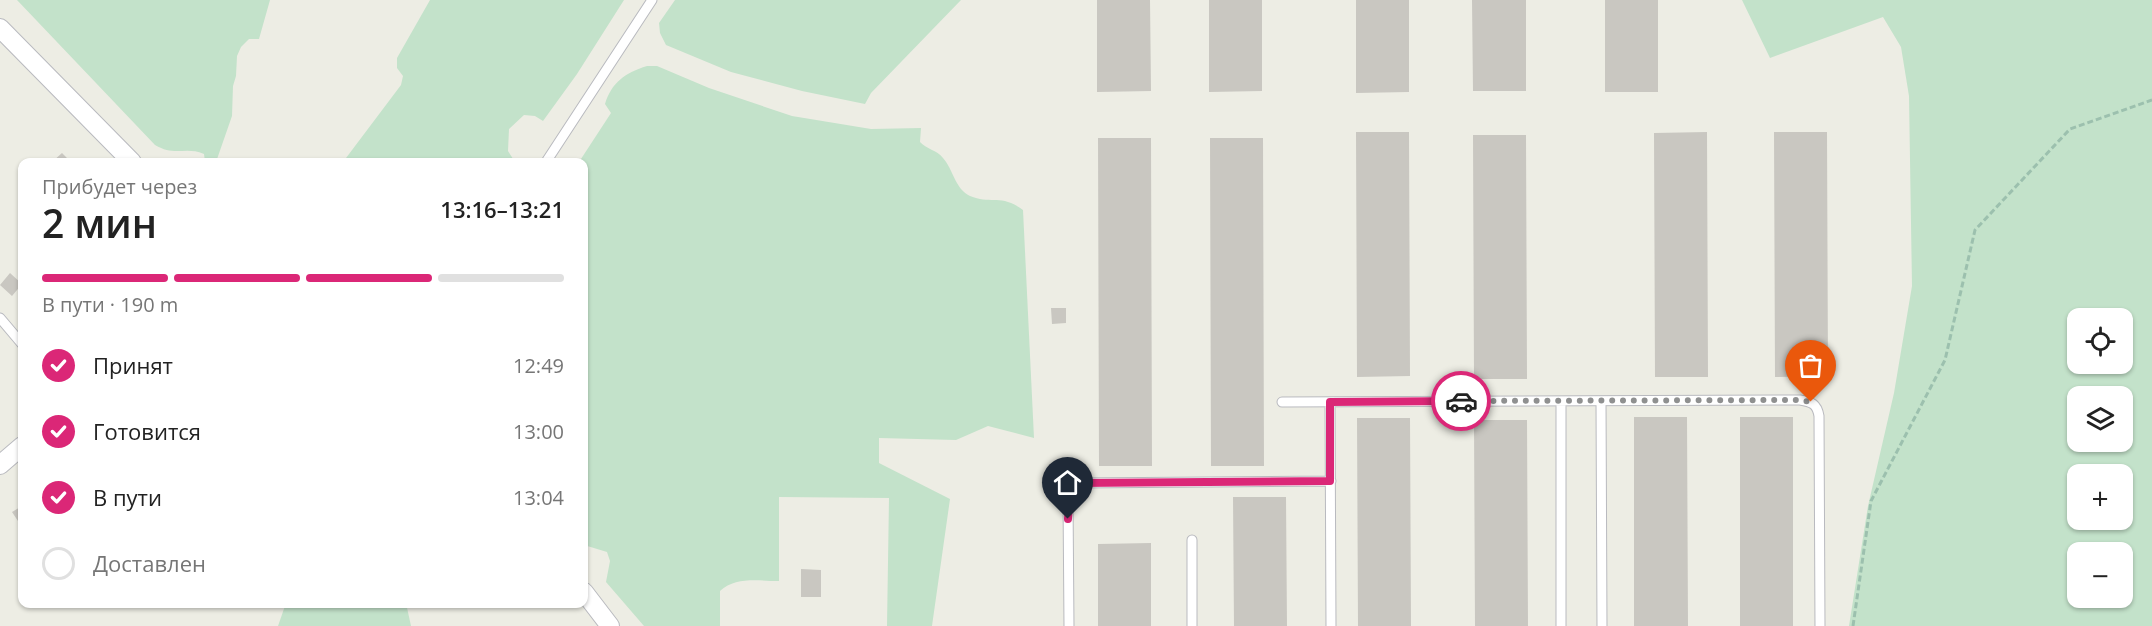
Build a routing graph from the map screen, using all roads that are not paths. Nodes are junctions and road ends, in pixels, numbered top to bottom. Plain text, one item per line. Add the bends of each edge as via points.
1 (652, 0) edge
2 (0, 28) edge
3 (128, 158) edge
4 (549, 158) edge
5 (0, 318) edge
6 (18, 339) edge
7 (1561, 401) junction
8 (1601, 401) junction
9 (1282, 402) dead end
10 (1330, 402) junction
11 (18, 449) edge
12 (0, 465) edge
13 (1330, 481) junction
14 (1192, 540) dead end
15 (588, 597) edge
16 (610, 626) edge
17 (1069, 626) edge
18 (1192, 626) edge
19 (1331, 626) edge
20 (1562, 626) edge
21 (1602, 626) edge
22 (1820, 626) edge

1 - 4 lane
2 - 3 street
5 - 6 lane
7 - 8 lane
7 - 10 lane
7 - 20 lane
8 - 21 lane
8 - 22 lane via 1800,400 1818,407
9 - 10 lane
10 - 13 lane
11 - 12 street
13 - 17 lane via 1077,483 1068,498
13 - 19 lane
14 - 18 lane
15 - 16 street

